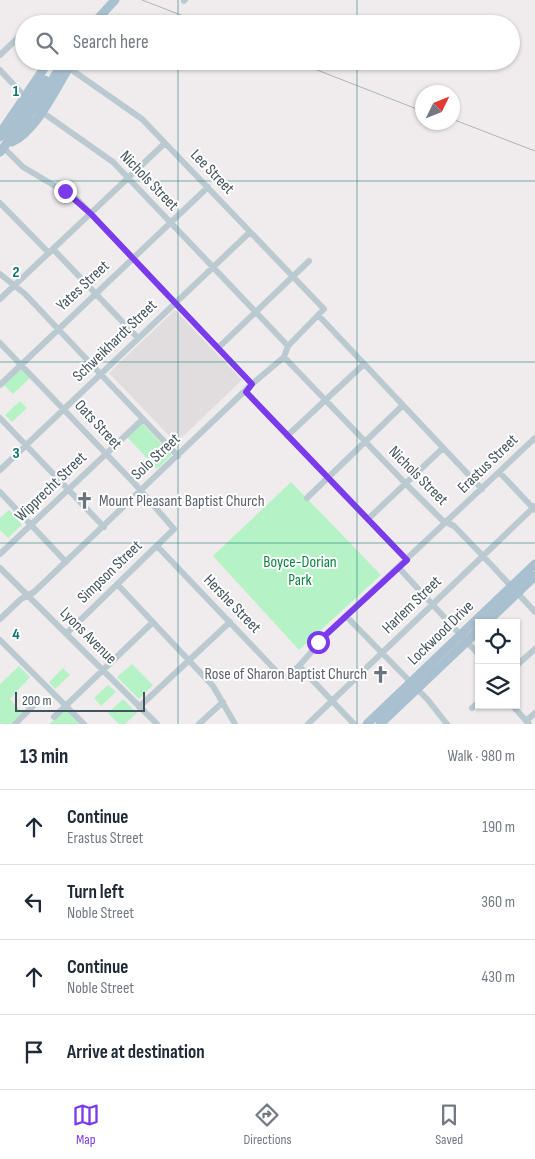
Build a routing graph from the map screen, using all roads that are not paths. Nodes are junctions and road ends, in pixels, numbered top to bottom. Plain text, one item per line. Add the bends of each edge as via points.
1 (107, 0) edge
2 (115, 0) edge
3 (94, 15) edge
4 (101, 15) edge
5 (15, 41) edge
6 (0, 55) edge
7 (0, 70) edge
8 (43, 70) edge
9 (53, 70) edge
10 (62, 70) edge
11 (66, 70) edge
12 (77, 70) edge
13 (49, 80) junction
14 (26, 98) junction
15 (42, 112) junction
16 (0, 136) edge
17 (165, 143) junction
18 (4, 148) edge
19 (128, 179) junction
20 (208, 187) junction
21 (0, 203) edge
22 (91, 214) junction
23 (171, 223) junction
24 (250, 232) junction
25 (51, 251) junction
26 (133, 258) junction
27 (309, 261) dead end
28 (213, 267) junction
29 (0, 274) edge
30 (293, 276) junction
31 (13, 286) junction
32 (95, 293) junction
33 (0, 299) edge
34 (175, 303) junction
35 (324, 309) joint
36 (256, 311) junction
37 (319, 316) junction
38 (58, 328) junction
39 (138, 338) junction
40 (0, 342) edge
41 (288, 346) junction
42 (219, 347) junction
43 (284, 357) junction
44 (21, 364) junction
45 (364, 364) junction
46 (100, 373) junction
47 (252, 384) junction
48 (0, 385) edge
49 (246, 392) junction
50 (326, 400) junction
51 (403, 405) junction
52 (64, 409) junction
53 (0, 418) edge
54 (142, 418) junction
55 (287, 436) junction
56 (535, 438) edge
57 (365, 442) junction
58 (27, 446) junction
59 (443, 448) junction
60 (106, 454) junction
61 (178, 456) junction
62 (0, 470) edge
63 (500, 473) junction
64 (327, 476) junction
65 (406, 484) junction
66 (482, 489) junction
67 (69, 490) junction
68 (141, 490) junction
69 (0, 492) edge
70 (306, 498) dead end
71 (534, 508) edge
72 (368, 519) junction
73 (448, 522) junction
74 (32, 526) junction
75 (104, 526) junction
76 (174, 529) joint
77 (157, 546) junction
78 (0, 554) edge
79 (484, 556) junction
80 (407, 560) junction
81 (66, 562) junction
82 (535, 564) edge
83 (0, 568) edge
84 (399, 568) junction
85 (535, 576) edge
86 (117, 584) junction
87 (514, 590) junction
88 (28, 596) junction
89 (432, 604) junction
90 (535, 612) edge
91 (346, 616) junction
92 (0, 619) edge
93 (489, 619) edge
94 (153, 622) junction
95 (230, 622) junction
96 (475, 632) edge
97 (66, 634) junction
98 (463, 638) junction
99 (0, 640) edge
100 (535, 649) edge
101 (475, 651) edge
102 (382, 653) junction
103 (188, 661) junction
104 (518, 664) edge
105 (298, 666) junction
106 (102, 670) junction
107 (288, 676) joint
108 (414, 686) junction
109 (332, 701) junction
110 (222, 702) junction
111 (36, 703) dead end
112 (65, 705) junction
113 (475, 705) edge
114 (139, 707) junction
115 (472, 708) dead end
116 (516, 709) edge
117 (535, 713) edge
118 (54, 716) dead end
119 (528, 722) edge
120 (14, 724) edge
121 (84, 724) edge
122 (157, 724) edge
123 (198, 724) edge
124 (235, 724) edge
125 (308, 724) edge
126 (354, 724) edge
127 (366, 724) edge
128 (380, 724) edge
129 (446, 724) edge

1 - 3 main road
2 - 4 main road
5 - 6 street
7 - 14 street
8 - 14 main road
9 - 13 main road
10 - 13 main road
11 - 15 main road
12 - 17 street, Lee Street via 142,119
13 - 16 main road
13 - 18 main road
14 - 16 main road
15 - 18 main road via 18,139
15 - 19 street, Nichols Street via 113,162
17 - 19 street
17 - 20 street, Lee Street
18 - 22 street via 23,167 65,191
19 - 22 street
19 - 23 street, Nichols Street
20 - 23 street, Yates Street
20 - 24 street, Lee Street
21 - 25 street
22 - 25 street
22 - 26 street
23 - 26 street, Yates Street
23 - 28 street, Nichols Street
24 - 28 street, Schweikhardt Street
24 - 30 street, Lee Street
25 - 31 street
25 - 32 street
26 - 32 street, Yates Street
26 - 34 street
27 - 30 street
28 - 34 street, Schweikhardt Street
28 - 36 street, Nichols Street
29 - 31 street
30 - 35 street, Lee Street
30 - 36 street
31 - 33 street
31 - 38 street
32 - 38 street, Yates Street
32 - 39 street
34 - 39 street, Schweikhardt Street
34 - 42 street
35 - 37 street, Solo Street
36 - 41 street, Nichols Street
36 - 42 street
37 - 41 street, Solo Street
37 - 45 street
38 - 44 street, Yates Street
38 - 46 street
39 - 46 street, Schweikhardt Street
40 - 44 street, Oats Street
41 - 43 street, Solo Street
42 - 47 street
43 - 47 street, Solo Street
43 - 50 street, Nichols Street
44 - 48 street, Yates Street
44 - 52 street, Oats Street
45 - 50 street
45 - 51 street
46 - 52 street, Schweikhardt Street
46 - 54 street
47 - 49 street, Solo Street
49 - 55 street
49 - 61 street, Solo Street
50 - 55 street
50 - 57 street, Nichols Street
51 - 57 street
51 - 59 street
52 - 58 street, Schweikhardt Street
52 - 60 street, Oats Street
53 - 58 street
54 - 60 street, Wipprecht Street
54 - 61 street
55 - 64 street
56 - 63 street, Erastus Street
57 - 64 street
57 - 65 street, Nichols Street
58 - 62 street, Schweikhardt Street
58 - 67 street
59 - 65 street
59 - 66 street
60 - 67 street, Wipprecht Street
60 - 68 street, Oats Street
61 - 68 street, Solo Street
63 - 66 street, Erastus Street
63 - 71 street
64 - 70 street
64 - 72 street
65 - 72 street
65 - 73 street, Nichols Street via 442,520
66 - 73 street, Erastus Street
67 - 74 street, Wipprecht Street
67 - 75 street
68 - 75 street, Solo Street
68 - 76 street, Oats Street
69 - 74 street
71 - 79 street, Harlem Street
72 - 80 street
73 - 79 street, Nichols Street
73 - 80 street, Erastus Street
74 - 78 street, Wipprecht Street
74 - 81 street
75 - 81 street, Solo Street
76 - 77 street, Simpson Street
77 - 86 street, Simpson Street
77 - 95 street, Hershe Street
79 - 87 street, Nichols Street
79 - 89 street, Harlem Street
80 - 84 street, Erastus Street
81 - 88 street, Solo Street
82 - 87 main road, Lockwood Drive
83 - 88 street, Lyons Avenue
84 - 89 street
84 - 91 street, Erastus Street
85 - 87 main road, Lockwood Drive
86 - 94 street
86 - 97 street, Simpson Street
87 - 90 street, Nichols Street
87 - 93 main road, Lockwood Drive
87 - 98 main road, Lockwood Drive
88 - 92 street, Solo Street
88 - 97 street, Lyons Avenue
89 - 98 street
89 - 102 street, Harlem Street
91 - 102 street
91 - 105 street, Erastus Street
94 - 103 street
94 - 106 street
95 - 103 street
95 - 107 street, Hershe Street via 279,674
96 - 98 main road, Lockwood Drive
97 - 106 street, Lyons Avenue
98 - 101 street
98 - 108 main road, Lockwood Drive
99 - 112 street
100 - 104 street
102 - 108 street
102 - 109 street, Harlem Street
103 - 110 street via 213,686
103 - 114 street
105 - 107 street, Erastus Street
105 - 109 street
106 - 112 street
106 - 114 street, Lyons Avenue
108 - 127 main road, Lockwood Drive
108 - 128 main road, Lockwood Drive
108 - 129 street
109 - 125 street, Harlem Street
109 - 126 street
110 - 123 street
110 - 124 street
111 - 120 street
112 - 118 street
112 - 121 street
113 - 115 street
114 - 122 street, Lyons Avenue
116 - 119 street
117 - 119 street

